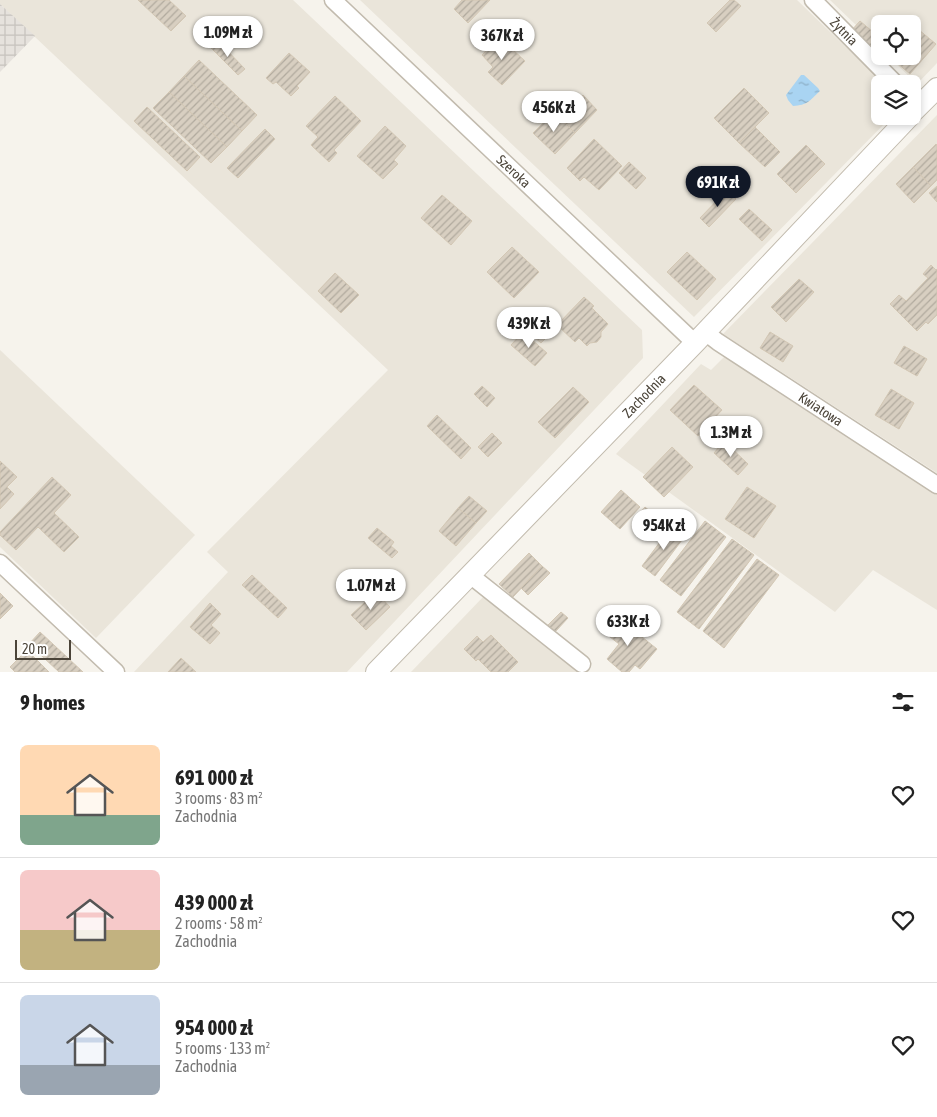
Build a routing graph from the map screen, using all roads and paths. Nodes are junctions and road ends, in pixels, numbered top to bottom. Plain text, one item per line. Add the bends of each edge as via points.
1 (333, 0) edge
2 (813, 0) edge
3 (887, 75) edge
4 (937, 88) edge
5 (921, 102) edge
6 (898, 125) edge
7 (700, 337) junction
8 (937, 484) edge
9 (0, 563) edge
10 (470, 575) junction
11 (582, 664) dead end
12 (116, 672) edge
13 (376, 672) edge

1 - 7 street, Szeroka
2 - 3 street, Żytnia
4 - 5 street, Zachodnia
6 - 7 street, Zachodnia
7 - 8 street, Kwiatowa via 718,342
7 - 10 street, Zachodnia
9 - 12 street
10 - 11 street
10 - 13 street, Zachodnia

